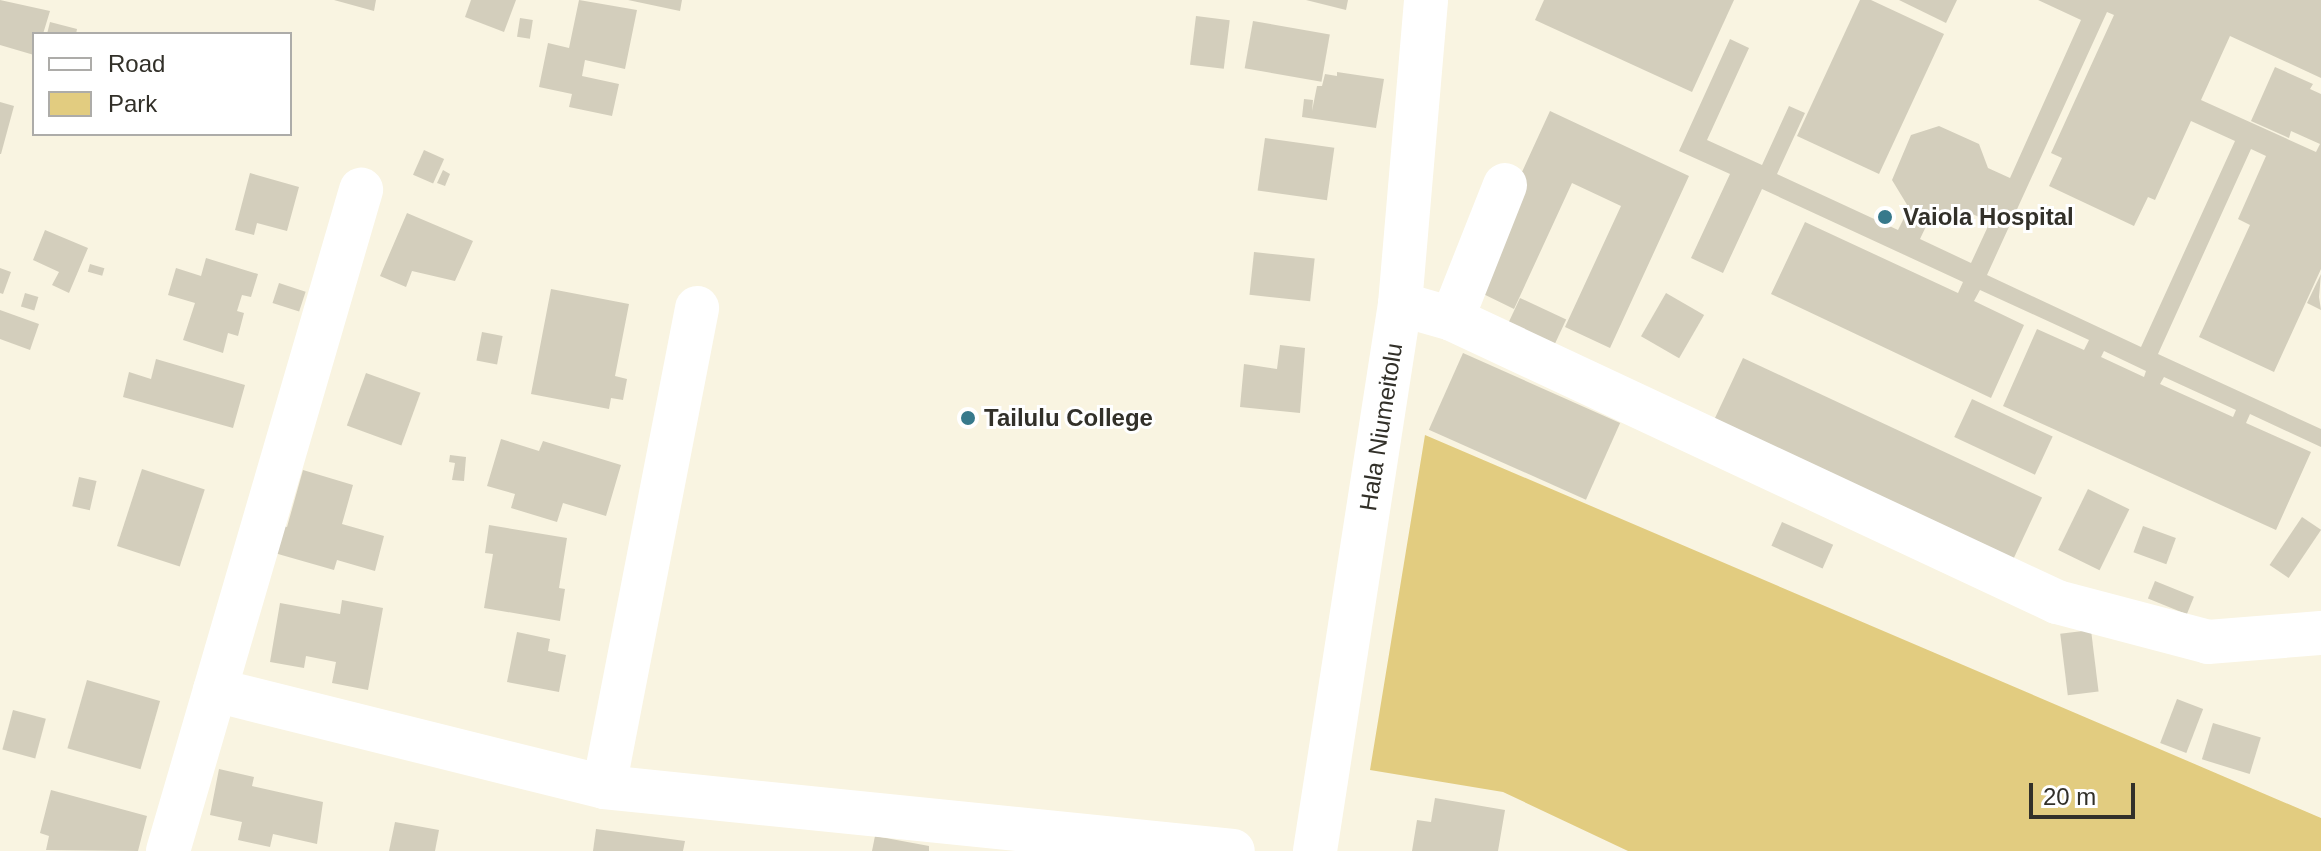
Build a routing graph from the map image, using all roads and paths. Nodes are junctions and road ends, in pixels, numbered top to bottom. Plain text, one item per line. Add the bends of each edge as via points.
1 (1426, 0) edge
2 (1505, 185) dead end
3 (361, 190) dead end
4 (1400, 304) junction
5 (697, 308) dead end
6 (1452, 319) junction
7 (2321, 633) edge
8 (215, 690) junction
9 (604, 787) junction
10 (168, 851) edge
11 (1233, 851) edge
12 (1315, 851) edge

1 - 4 street, Hala Niumeitolu
2 - 6 street
3 - 8 street
4 - 6 street
4 - 12 street, Hala Niumeitolu
5 - 9 street
6 - 7 street via 2057,602 2208,642
8 - 9 street
8 - 10 street
9 - 11 street

